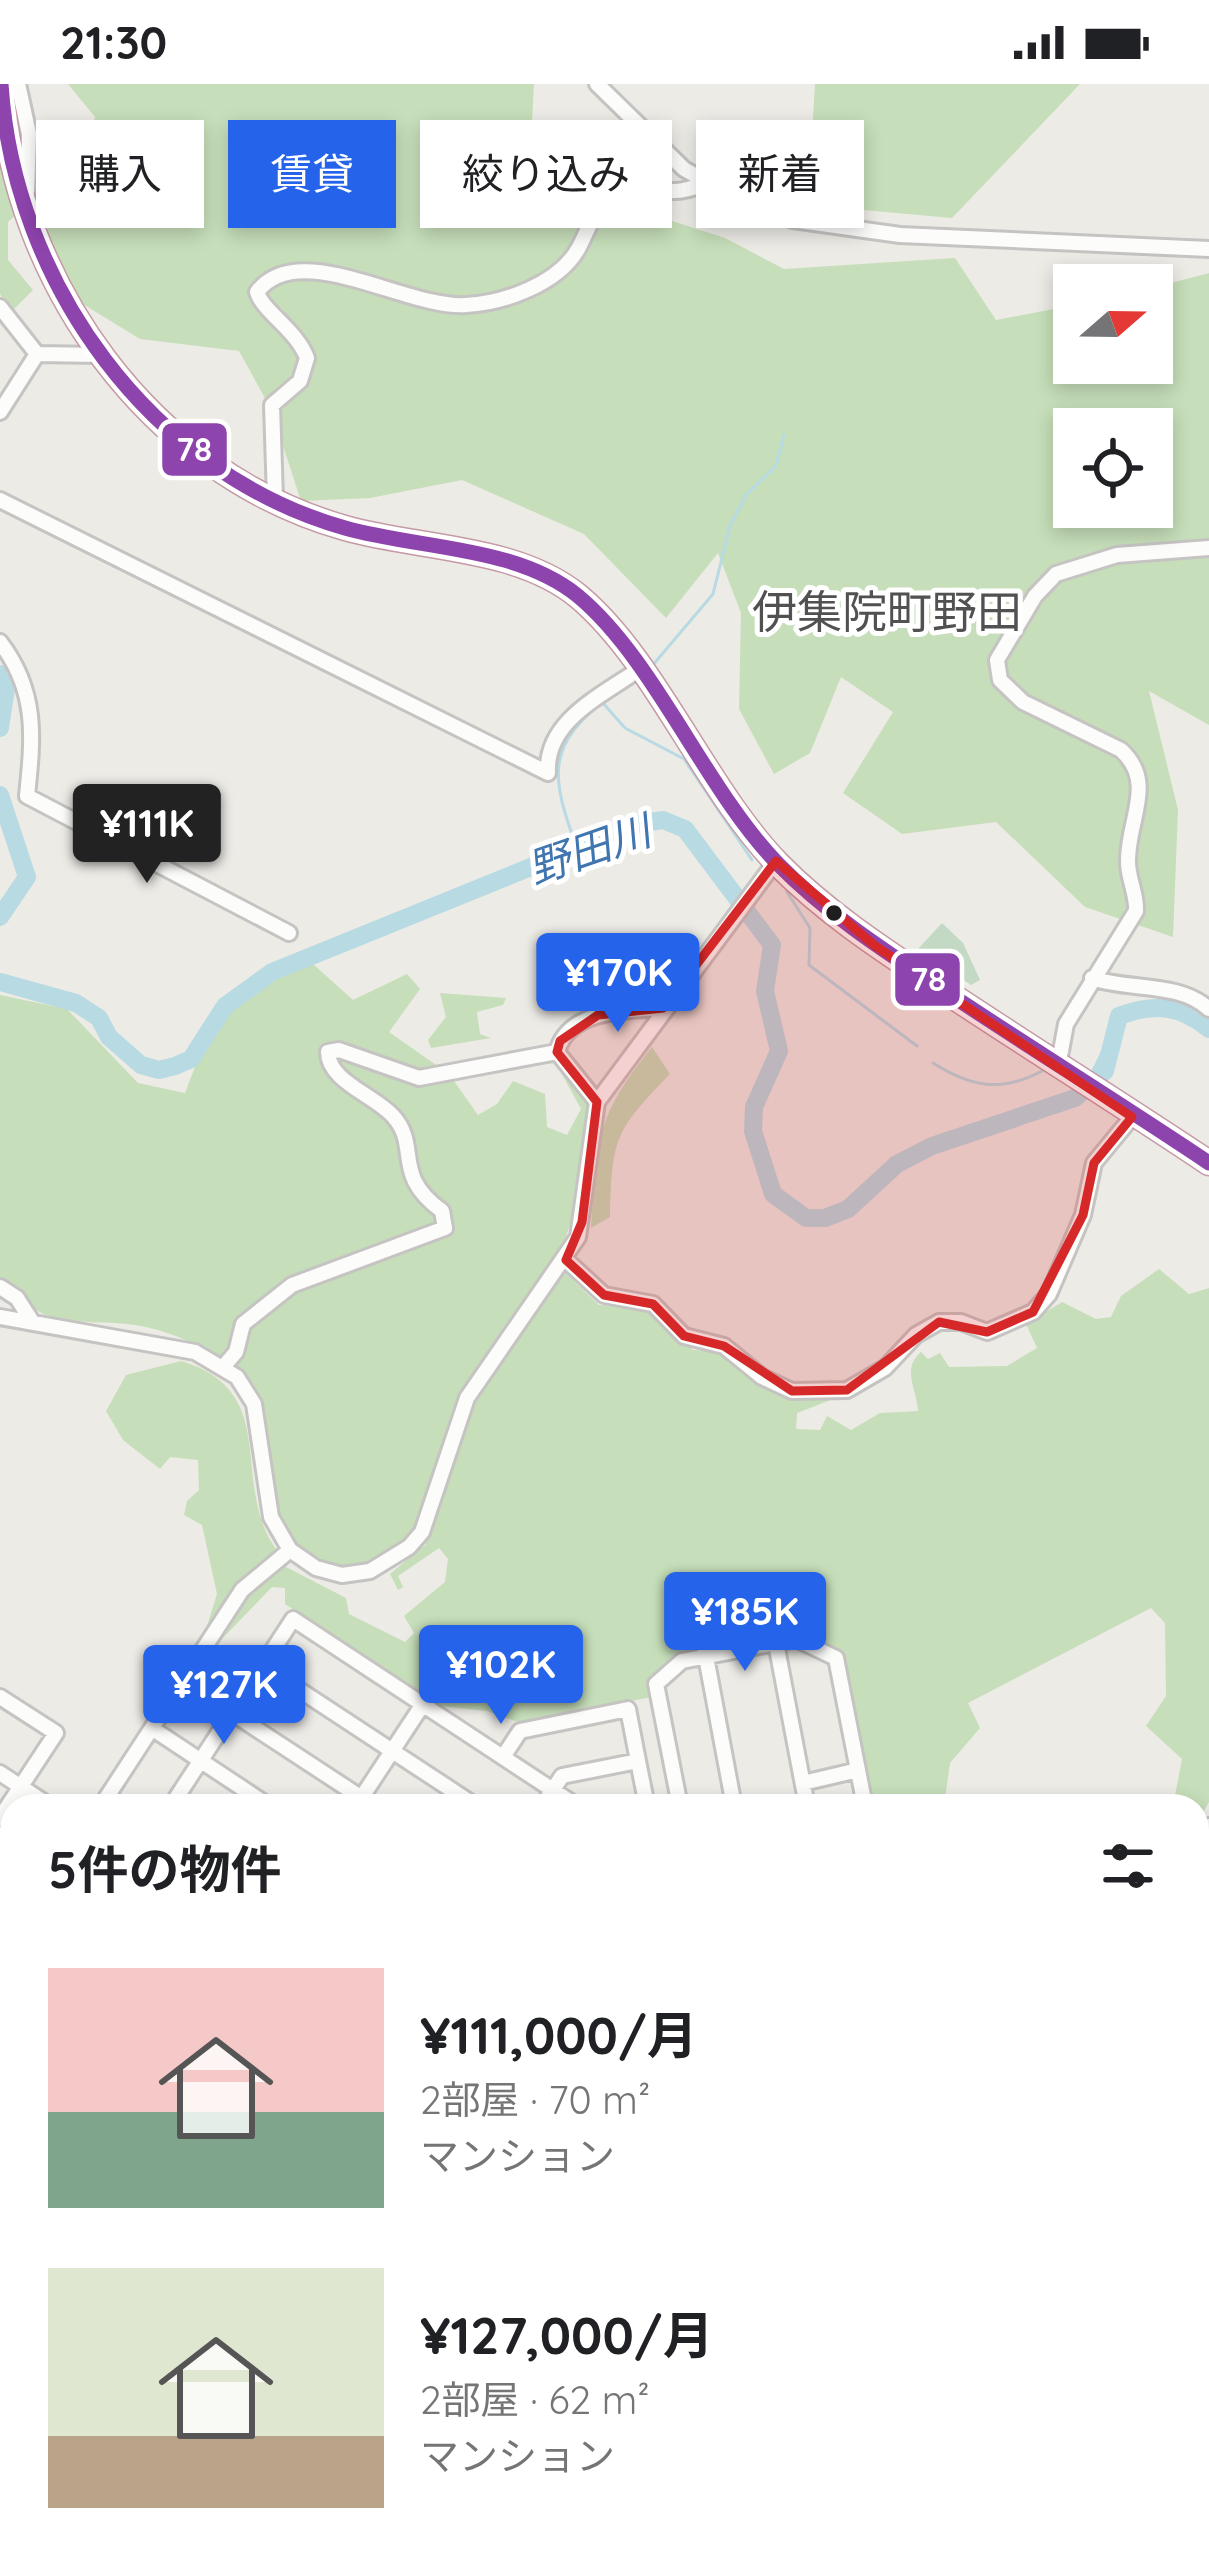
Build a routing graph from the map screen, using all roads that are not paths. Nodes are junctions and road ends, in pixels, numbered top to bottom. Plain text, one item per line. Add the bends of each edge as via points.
1 (1, 84) edge
2 (18, 84) edge
3 (596, 84) edge
4 (696, 173) edge
5 (696, 186) edge
6 (25, 210) junction
7 (836, 228) edge
8 (1209, 249) edge
9 (0, 308) edge
10 (37, 354) junction
11 (101, 355) junction
12 (0, 412) edge
13 (275, 499) junction
14 (0, 500) edge
15 (1209, 548) edge
16 (0, 642) edge
17 (638, 670) junction
18 (776, 861) junction
19 (289, 933) dead end
20 (1092, 978) junction
21 (663, 1008) junction
22 (1209, 1009) edge
23 (557, 1052) junction
24 (1058, 1067) junction
25 (597, 1102) junction
26 (1132, 1117) junction
27 (1209, 1162) edge
28 (566, 1260) junction
29 (0, 1287) edge
30 (0, 1317) edge
31 (33, 1322) junction
32 (224, 1366) junction
33 (290, 1550) junction
34 (796, 1639) junction
35 (776, 1643) junction
36 (705, 1657) junction
37 (263, 1666) junction
38 (0, 1696) edge
39 (423, 1704) junction
40 (232, 1713) junction
41 (152, 1729) junction
42 (392, 1751) junction
43 (503, 1757) junction
44 (200, 1760) junction
45 (638, 1761) junction
46 (858, 1770) junction
47 (0, 1773) edge
48 (803, 1783) junction
49 (21, 1787) junction
50 (552, 1790) junction
51 (16, 1794) edge
52 (32, 1794) edge
53 (109, 1794) edge
54 (179, 1794) edge
55 (251, 1794) edge
56 (351, 1794) edge
57 (369, 1794) edge
58 (458, 1794) edge
59 (550, 1794) edge
60 (558, 1794) edge
61 (644, 1794) edge
62 (678, 1794) edge
63 (732, 1794) edge
64 (805, 1794) edge
65 (863, 1794) edge

1 - 6 highway
2 - 6 street via 29,134
3 - 4 street via 644,136
5 - 13 street via 622,189 597,212 572,257 492,303 428,304 314,269 266,281 260,303 295,332 307,358 300,381 272,405
6 - 11 highway via 52,278
7 - 8 street
9 - 10 street
10 - 11 street
10 - 12 street
11 - 13 highway via 182,440
13 - 17 highway via 348,530 546,576 595,612
14 - 17 street via 548,772 547,755 564,722
15 - 20 street via 1117,555 1055,574 995,668 1023,702 1121,750 1141,779 1127,859 1136,911
16 - 19 street via 32,706 27,796
17 - 18 highway
18 - 21 street
18 - 24 highway via 874,945
20 - 22 street via 1118,988 1150,986
20 - 24 street via 1066,1024
21 - 23 street via 598,1015 566,1035
21 - 25 street
23 - 25 street
23 - 32 street via 419,1078 328,1052 333,1070 396,1119 416,1192 442,1211 445,1228 292,1286 242,1324
24 - 26 highway
25 - 28 street via 582,1222
26 - 27 highway
26 - 28 street via 1094,1163 1083,1215 1041,1305 987,1332 961,1322 926,1327 885,1368 842,1392 772,1384 724,1346 684,1336 653,1304 592,1288
28 - 33 street via 467,1398 422,1532 409,1547 370,1571 342,1575
29 - 31 street
30 - 31 street
31 - 32 street via 194,1352
32 - 33 street via 254,1404 271,1517
33 - 41 street via 242,1590
34 - 35 street
34 - 36 street via 778,1608 706,1621
34 - 46 street via 836,1658
35 - 36 street
35 - 48 street
36 - 62 street via 682,1661 656,1684
36 - 63 street
37 - 39 street via 293,1619
37 - 40 street
37 - 42 street
38 - 49 street via 56,1733
39 - 42 street
39 - 43 street
40 - 44 street
40 - 56 street
41 - 44 street
41 - 53 street
42 - 57 street
42 - 58 street
43 - 45 street via 520,1731 628,1709
43 - 50 street
44 - 54 street
44 - 55 street
45 - 50 street via 562,1775
45 - 61 street
46 - 48 street
46 - 65 street
47 - 49 street
48 - 64 street
49 - 51 street
49 - 52 street
50 - 59 street
50 - 60 street

